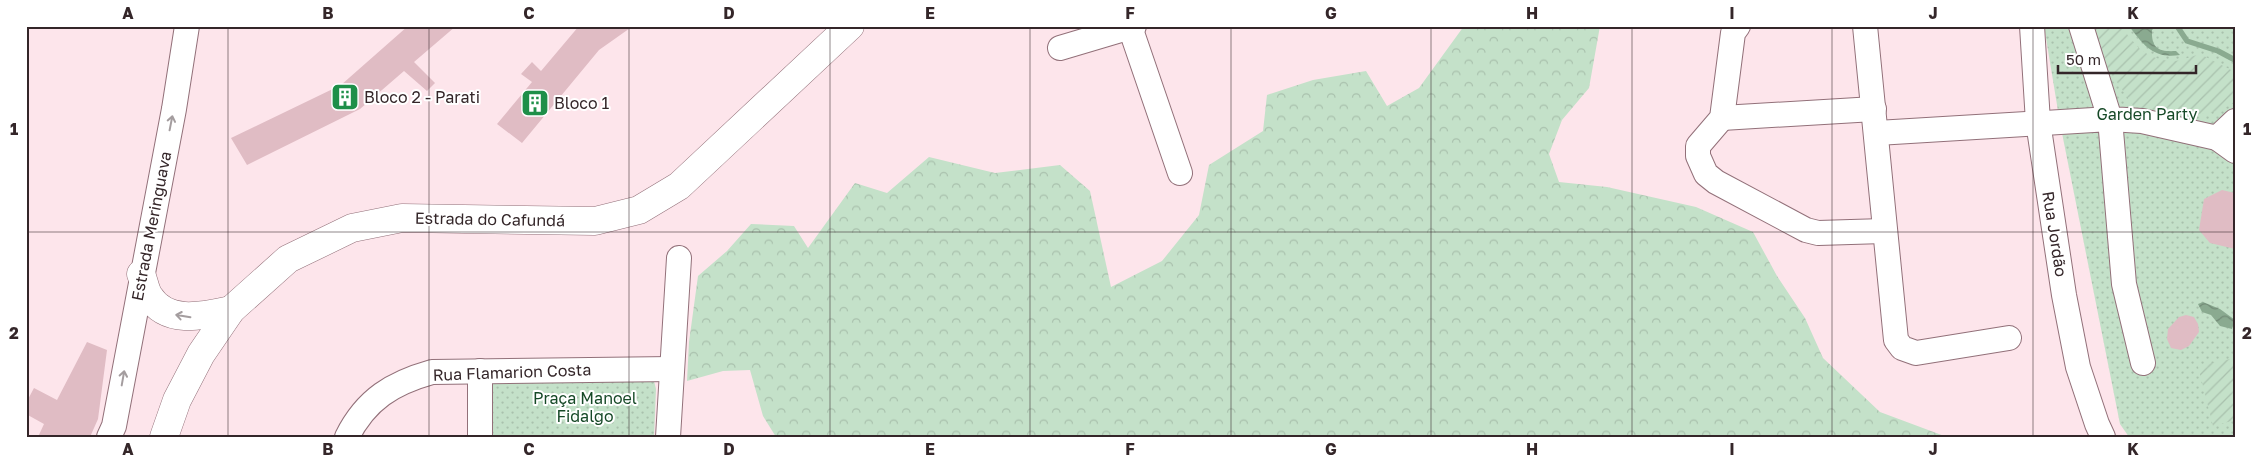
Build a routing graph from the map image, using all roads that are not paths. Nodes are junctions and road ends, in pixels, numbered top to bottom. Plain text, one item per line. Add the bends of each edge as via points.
1 (187, 26) edge
2 (850, 26) edge
3 (1738, 26) edge
4 (1865, 26) edge
5 (2032, 26) edge
6 (2081, 26) edge
7 (1132, 27) edge
8 (1060, 48) dead end
9 (1874, 109) junction
10 (1722, 118) junction
11 (2110, 119) junction
12 (2235, 121) edge
13 (2038, 122) junction
14 (1877, 134) junction
15 (2226, 145) edge
16 (1180, 173) dead end
17 (1884, 231) junction
18 (679, 258) dead end
19 (142, 274) junction
20 (231, 310) junction
21 (2009, 338) dead end
22 (2143, 363) dead end
23 (672, 368) junction
24 (480, 371) junction
25 (114, 433) edge
26 (166, 436) edge
27 (348, 437) edge
28 (480, 437) edge
29 (668, 437) edge
30 (2103, 437) edge

19 -> 1 street, Estrada Meringuava
2 - 20 main road, Estrada do Cafundá via 679,186 639,210 595,221 402,218 352,228 288,259
3 - 10 street via 1733,33
4 - 9 street
5 - 13 street, Rua Jordão
6 - 11 street
7 - 8 street
7 - 16 street
9 - 10 street
9 - 14 street
10 - 17 street via 1698,146 1698,156 1706,174 1716,182 1806,230 1818,233
11 - 13 street
11 - 15 street via 2142,121
11 - 22 street via 2124,284
12 - 15 street
13 - 14 street
13 - 30 street, Rua Jordão via 2078,367
14 - 17 street
17 - 21 street via 1896,340 1902,348 1916,353
18 - 23 street
20 -> 19 main road via 197,318 176,315 159,307 149,295
25 -> 19 street, Estrada Meringuava
20 - 26 main road, Estrada do Cafundá via 201,354 178,400
23 - 24 street, Rua Flamarion Costa
23 - 29 street
24 - 27 street, Rua Flamarion Costa via 432,372 408,379 375,399 363,411
24 - 28 street

